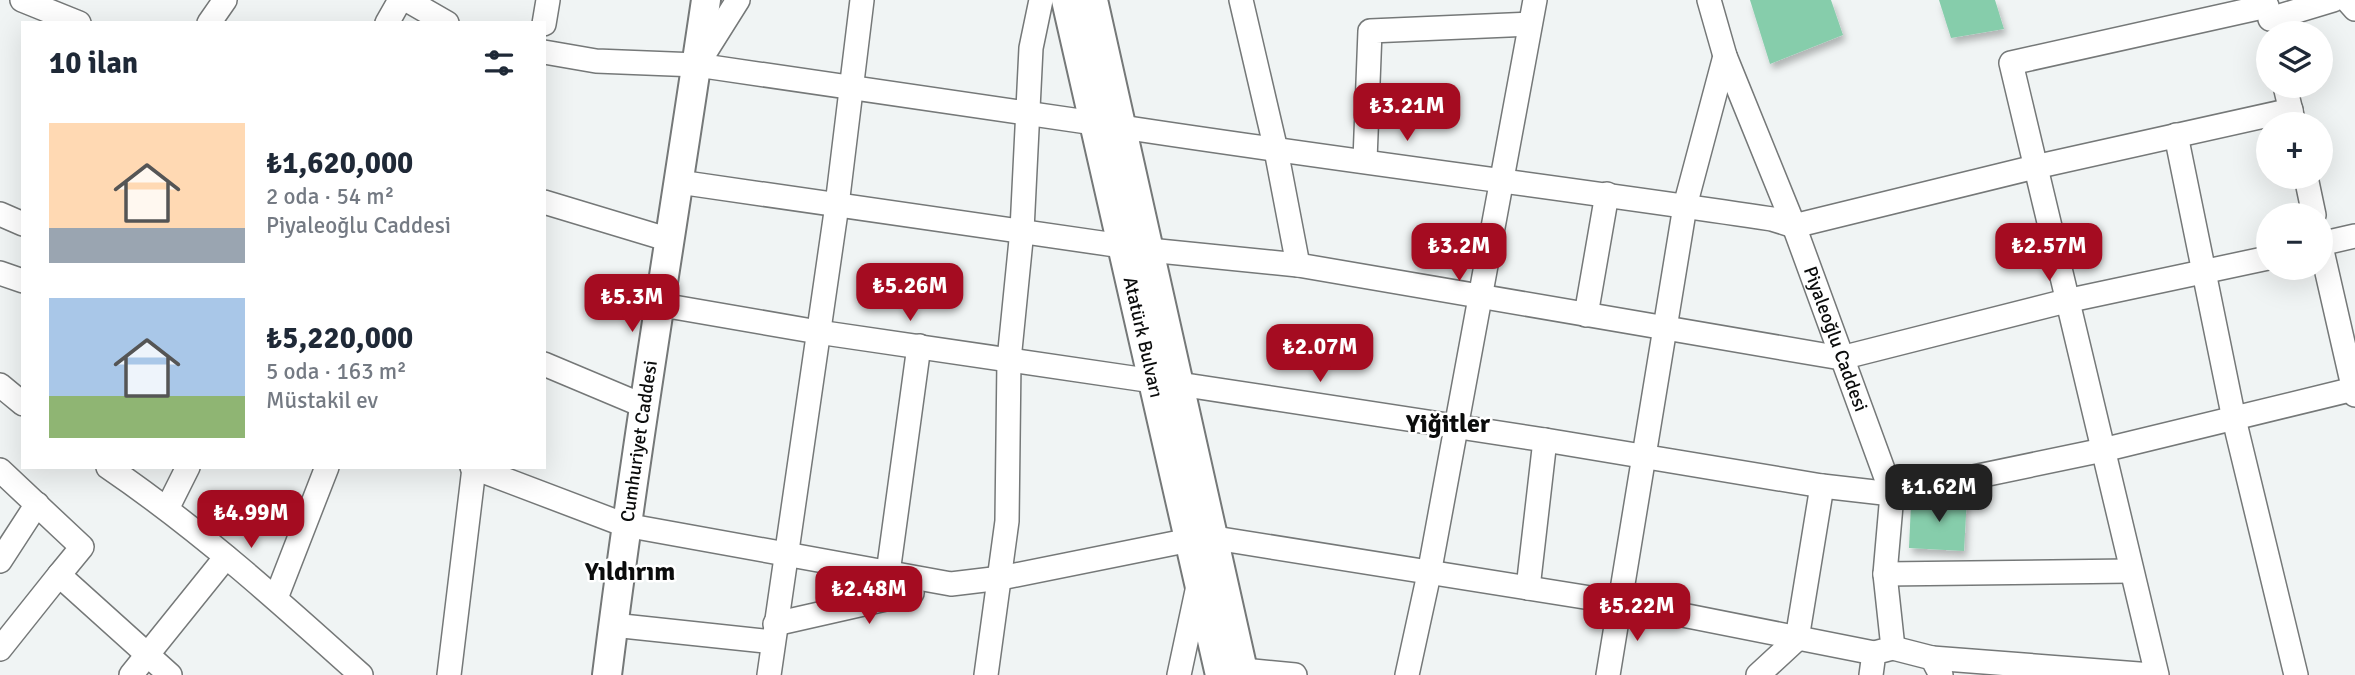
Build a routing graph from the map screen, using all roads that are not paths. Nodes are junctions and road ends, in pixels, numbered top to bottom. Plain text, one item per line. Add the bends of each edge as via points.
1 (22, 0) edge
2 (225, 0) edge
3 (400, 0) edge
4 (407, 0) edge
5 (548, 0) edge
6 (706, 0) edge
7 (738, 0) edge
8 (862, 0) edge
9 (1041, 0) edge
10 (1066, 0) edge
11 (1093, 0) edge
12 (1241, 0) edge
13 (1535, 0) edge
14 (1709, 0) edge
15 (2333, 0) edge
16 (2347, 0) edge
17 (2355, 9) edge
18 (2269, 15) edge
19 (74, 21) edge
20 (210, 21) edge
21 (388, 21) edge
22 (444, 21) edge
23 (544, 21) edge
24 (1530, 24) junction
25 (546, 52) edge
26 (1725, 57) junction
27 (697, 65) junction
28 (850, 87) junction
29 (1027, 112) junction
30 (1094, 123) junction
31 (2256, 123) edge
32 (1122, 127) junction
33 (2176, 135) junction
34 (1276, 150) junction
35 (1365, 160) junction
36 (2035, 167) junction
37 (1501, 178) junction
38 (679, 182) junction
39 (1607, 194) junction
40 (546, 203) edge
41 (836, 205) junction
42 (1685, 206) junction
43 (0, 214) edge
44 (21, 223) edge
45 (1794, 226) junction
46 (1022, 230) junction
47 (670, 240) junction
48 (2353, 240) edge
49 (2333, 242) edge
50 (1136, 248) junction
51 (2256, 261) edge
52 (1298, 265) junction
53 (0, 273) edge
54 (2204, 274) junction
55 (21, 280) edge
56 (2329, 280) edge
57 (1478, 297) junction
58 (2066, 302) junction
59 (662, 305) junction
60 (1586, 315) junction
61 (1666, 327) junction
62 (818, 332) junction
63 (919, 346) junction
64 (1842, 358) junction
65 (1009, 360) junction
66 (546, 365) edge
67 (1166, 382) junction
68 (0, 384) edge
69 (2354, 392) edge
70 (21, 402) edge
71 (644, 406) junction
72 (2234, 419) junction
73 (1455, 427) junction
74 (1545, 440) junction
75 (2103, 450) junction
76 (1645, 455) junction
77 (111, 469) edge
78 (187, 469) edge
79 (326, 469) edge
80 (473, 469) edge
81 (476, 469) edge
82 (15, 474) edge
83 (1822, 486) junction
84 (1892, 494) junction
85 (37, 504) junction
86 (168, 507) junction
87 (625, 525) junction
88 (1202, 539) junction
89 (785, 555) junction
90 (226, 558) junction
91 (0, 561) edge
92 (2130, 571) junction
93 (888, 573) junction
94 (1429, 574) junction
95 (1885, 574) junction
96 (59, 575) junction
97 (1000, 578) junction
98 (1199, 581) junction
99 (951, 584) junction
100 (1528, 588) junction
101 (900, 596) junction
102 (276, 598) junction
103 (1622, 603) junction
104 (613, 625) junction
105 (774, 633) junction
106 (1797, 639) junction
107 (0, 649) edge
108 (148, 654) junction
109 (1879, 659) edge
110 (1936, 666) edge
111 (1232, 673) edge
112 (131, 675) edge
113 (170, 675) edge
114 (361, 675) edge
115 (449, 675) edge
116 (607, 675) edge
117 (769, 675) edge
118 (986, 675) edge
119 (1179, 675) edge
120 (1295, 675) edge
121 (1407, 675) edge
122 (1608, 675) edge
123 (1758, 675) edge
124 (2155, 675) edge
125 (2296, 675) edge

1 - 19 street
2 - 20 street
3 - 21 street
4 - 22 street
5 - 23 street
6 - 27 main road, Cumhuriyet Caddesi
7 - 27 street
8 - 28 street
9 - 29 street via 1031,48
10 - 30 main road, Atatürk Bulvarı
11 - 32 main road, Atatürk Bulvarı
12 - 34 street
13 - 24 street
14 - 26 street, Piyaleoğlu Caddesi
15 - 18 street
16 - 17 street
18 - 36 street via 2011,63
24 - 35 street via 1370,31
24 - 37 street
25 - 27 street via 596,61
26 - 42 street
26 - 45 street, Piyaleoğlu Caddesi
27 - 28 street
27 - 38 main road, Cumhuriyet Caddesi
28 - 29 street
28 - 41 street
29 - 30 street
29 - 46 street
30 - 32 main road
30 - 50 main road, Atatürk Bulvarı
31 - 33 street
32 - 34 street
32 - 50 main road, Atatürk Bulvarı
33 - 36 street
33 - 54 street
34 - 35 street
34 - 52 street
35 - 37 street
36 - 45 street
36 - 58 street
37 - 39 street
37 - 57 street
38 - 41 street
38 - 47 main road, Cumhuriyet Caddesi
39 - 42 street
39 - 60 street
40 - 47 street
41 - 46 street
41 - 62 street
42 - 45 street
42 - 61 street
43 - 44 street
45 - 64 street, Piyaleoğlu Caddesi
46 - 50 street
46 - 65 street
47 - 59 main road, Cumhuriyet Caddesi
48 - 49 street
50 - 52 street
50 - 67 main road, Atatürk Bulvarı
51 - 54 street
52 - 57 street
53 - 55 street
54 - 58 street
54 - 72 street
56 - 69 street
57 - 60 street
57 - 73 street
58 - 64 street
58 - 75 street
59 - 62 street
59 - 71 main road, Cumhuriyet Caddesi
60 - 61 street
61 - 64 street
61 - 76 street
62 - 63 street
62 - 89 street
63 - 65 street
63 - 93 street
64 - 84 street, Piyaleoğlu Caddesi
65 - 67 street
65 - 97 street via 1007,521
66 - 71 street
67 - 73 street
67 - 88 main road, Atatürk Bulvarı
68 - 70 street
69 - 72 street
71 - 87 main road, Cumhuriyet Caddesi
72 - 75 street
72 - 125 street
73 - 74 street
73 - 94 street
74 - 76 street
74 - 100 street
75 - 84 street
75 - 92 street
76 - 83 street
76 - 103 street
77 - 86 street
78 - 86 street
79 - 102 street
80 - 115 street
81 - 87 street
82 - 85 street
83 - 84 street
83 - 106 street
84 - 95 street, Piyaleoğlu Caddesi
85 - 91 street
85 - 96 street via 82,547
86 - 90 street
87 - 89 street
87 - 104 main road, Cumhuriyet Caddesi
88 - 94 street
88 - 97 street
88 - 98 main road, Atatürk Bulvarı
88 - 111 main road, Atatürk Bulvarı
89 - 93 street
89 - 105 street
90 - 102 street
90 - 108 street
92 - 95 street
92 - 124 street
93 - 99 street
93 - 101 street
94 - 100 street
94 - 121 street
95 - 109 street, Piyaleoğlu Caddesi
96 - 107 street
96 - 108 street
97 - 99 street
97 - 118 street
98 - 111 main road, Atatürk Bulvarı
98 - 119 street
99 - 101 street
100 - 103 street
101 - 105 street
102 - 114 street
103 - 106 street
103 - 122 street
104 - 105 street
104 - 116 main road, Cumhuriyet Caddesi
105 - 117 street
106 - 109 street
106 - 123 street
108 - 112 street
108 - 113 street
109 - 110 street
110 - 124 street
111 - 120 street

